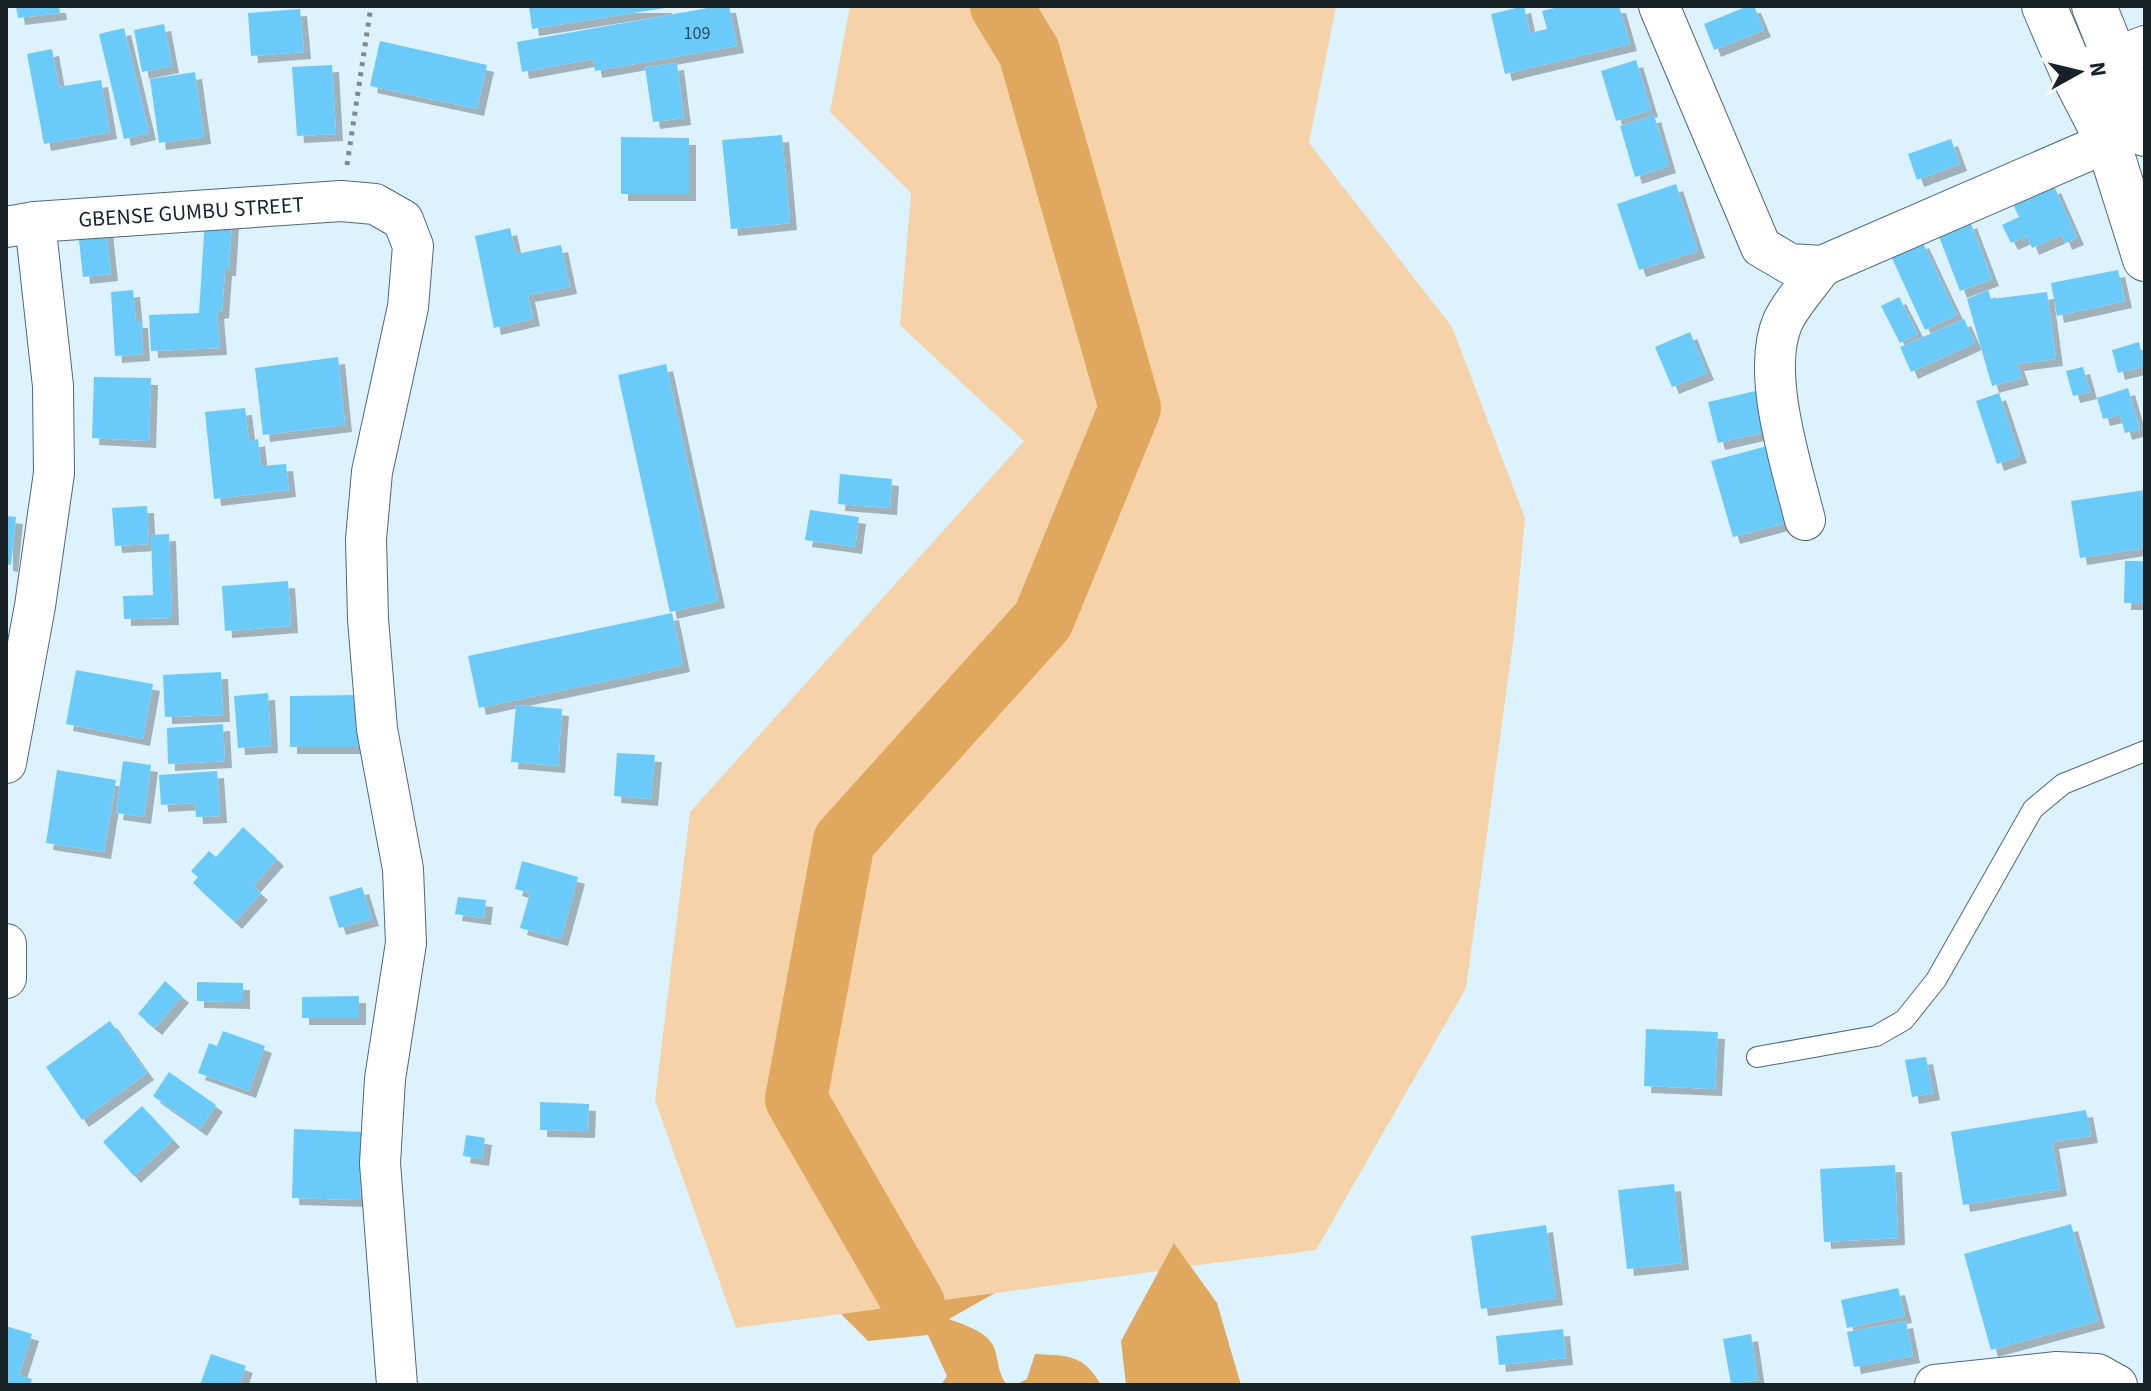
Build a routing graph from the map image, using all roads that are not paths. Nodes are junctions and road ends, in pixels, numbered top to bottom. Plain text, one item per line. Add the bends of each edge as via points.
1 (1659, 6) edge
2 (2044, 6) edge
3 (2094, 6) edge
4 (2130, 51) edge
5 (2073, 74) junction
6 (2126, 138) edge
7 (20, 224) edge
8 (2145, 259) edge
9 (1822, 266) junction
10 (1805, 520) dead end
11 (2145, 751) edge
12 (6, 763) edge
13 (6, 944) edge
14 (6, 978) edge
15 (1757, 1057) dead end
16 (397, 1385) edge
17 (1935, 1385) edge
18 (2117, 1385) edge

1 - 9 street via 1761,247 1790,264
2 - 5 main road
3 - 4 main road
4 - 5 street
4 - 6 main road
5 - 6 main road
6 - 8 main road
6 - 9 street
7 - 12 street via 53,386 54,473
7 - 16 street, GBENSE GUMBU STREET via 358,203 403,220 413,246 408,307 372,472 366,539 377,729 403,869 406,943 385,1079 380,1163
9 - 10 street via 1783,322 1775,366 1779,416
11 - 15 lane via 2063,784 2033,809 1936,980 1904,1020 1876,1036
13 - 14 street
17 - 18 street via 2057,1372 2097,1374

